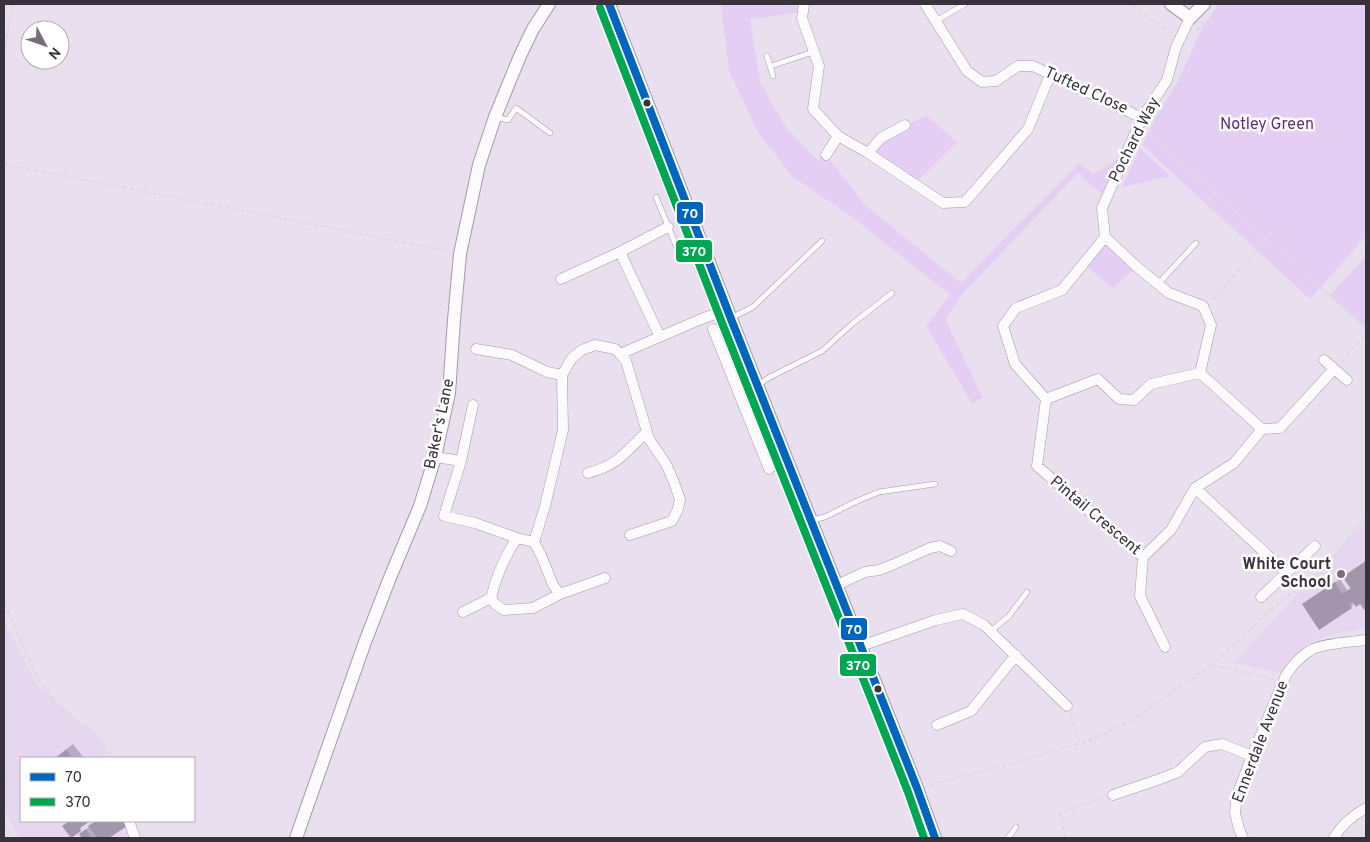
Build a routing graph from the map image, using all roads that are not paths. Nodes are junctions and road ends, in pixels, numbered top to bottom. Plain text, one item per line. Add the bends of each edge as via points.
1 (549, 4) edge
2 (609, 4) edge
3 (804, 4) edge
4 (925, 4) edge
5 (965, 4) edge
6 (1171, 4) edge
7 (1204, 4) edge
8 (1190, 18) junction
9 (936, 21) junction
10 (814, 52) junction
11 (767, 56) dead end
12 (771, 66) junction
13 (1050, 74) junction
14 (774, 76) dead end
15 (495, 117) junction
16 (1142, 118) junction
17 (905, 125) dead end
18 (550, 133) dead end
19 (838, 136) junction
20 (868, 153) junction
21 (826, 155) dead end
22 (656, 198) dead end
23 (668, 227) junction
24 (1105, 238) junction
25 (822, 241) dead end
26 (1196, 243) dead end
27 (620, 252) junction
28 (682, 260) dead end
29 (561, 279) dead end
30 (1158, 284) junction
31 (892, 293) dead end
32 (729, 314) junction
33 (713, 329) dead end
34 (660, 337) junction
35 (476, 349) dead end
36 (620, 354) junction
37 (1324, 360) dead end
38 (1334, 369) junction
39 (1200, 372) junction
40 (562, 375) junction
41 (1347, 380) dead end
42 (756, 382) junction
43 (736, 388) junction
44 (1046, 399) junction
45 (473, 406) dead end
46 (1262, 429) junction
47 (647, 432) junction
48 (435, 457) junction
49 (461, 461) junction
50 (769, 469) dead end
51 (588, 473) dead end
52 (934, 484) dead end
53 (1195, 488) junction
54 (811, 520) junction
55 (630, 535) dead end
56 (517, 538) junction
57 (534, 542) junction
58 (1315, 546) dead end
59 (951, 551) dead end
60 (1144, 558) junction
61 (1286, 573) junction
62 (605, 578) dead end
63 (837, 585) junction
64 (1027, 592) dead end
65 (560, 594) junction
66 (1261, 597) dead end
67 (491, 598) junction
68 (462, 612) dead end
69 (991, 631) junction
70 (1366, 640) edge
71 (861, 646) junction
72 (1165, 647) dead end
73 (1016, 655) junction
74 (1067, 706) road end
75 (937, 725) dead end
76 (1252, 756) junction
77 (1113, 795) road end
78 (1366, 808) edge
79 (129, 822) edge
80 (1016, 827) dead end
81 (135, 838) edge
82 (296, 838) edge
83 (935, 838) edge
84 (1008, 838) edge
85 (1243, 838) edge
86 (1334, 838) edge

1 - 15 street, Baker's Lane via 520,56
2 - 32 street
3 - 10 street via 802,18
4 - 9 street, Tufted Close
5 - 9 lane
6 - 8 street
7 - 8 street
8 - 16 street, Pochard Way via 1176,47 1167,80
9 - 13 street, Tufted Close via 967,71 982,82 996,82 1018,66 1034,66
10 - 12 lane
10 - 19 street via 819,66 813,109
11 - 12 lane
12 - 14 lane
13 - 16 street, Tufted Close
13 - 20 street via 1028,129 965,202 943,203
15 - 18 lane via 508,120 516,108
15 - 48 street, Baker's Lane via 479,165 460,254 449,393
16 - 24 street, Pochard Way via 1102,208
17 - 20 street via 881,138
19 - 20 street
19 - 21 street
22 - 23 lane
23 - 27 street
23 - 28 lane
24 - 30 street
24 - 44 street via 1062,290 1016,308 1003,326 1015,364
25 - 32 lane via 754,307
26 - 30 lane
27 - 29 street
27 - 34 street
30 - 39 street via 1169,293 1203,306 1211,325
31 - 42 lane via 822,351
32 - 34 street via 699,320
32 - 42 street
33 - 43 street
34 - 36 street
35 - 40 street via 512,356 547,372
36 - 40 street via 615,348 595,345 572,358
36 - 47 street via 626,361
37 - 38 street
38 - 41 street
38 - 46 street via 1280,428
39 - 44 street via 1151,384 1134,400 1119,399 1098,379
39 - 46 street
40 - 57 street via 563,430
42 - 43 street
42 - 54 street
43 - 50 street
44 - 60 street, Pintail Crescent via 1037,466
45 - 49 street
46 - 53 street, Pintail Crescent via 1234,462
47 - 51 street via 622,458
47 - 55 street via 670,472 680,499 672,521
48 - 49 street
48 - 82 street, Baker's Lane via 420,506 365,642
49 - 56 street via 444,516
52 - 54 lane via 878,492
53 - 60 street, Pintail Crescent via 1171,530
53 - 61 street
54 - 63 street
56 - 57 street
56 - 67 street
57 - 65 street via 553,586
58 - 61 street
59 - 63 street via 940,546 930,548
60 - 72 street via 1140,596
61 - 66 street
62 - 65 street
63 - 71 street
64 - 69 lane via 1009,616
65 - 67 street via 533,608 504,610
67 - 68 street
69 - 71 street via 963,614
69 - 73 street
70 - 76 street, Ennerdale Avenue via 1336,643 1312,650 1292,665
71 - 83 street
73 - 74 street
73 - 75 street via 971,711
76 - 77 street via 1222,744 1204,747 1178,772
76 - 85 street, Ennerdale Avenue via 1237,796 1235,813
78 - 86 street via 1344,825
79 - 81 street
80 - 84 lane

